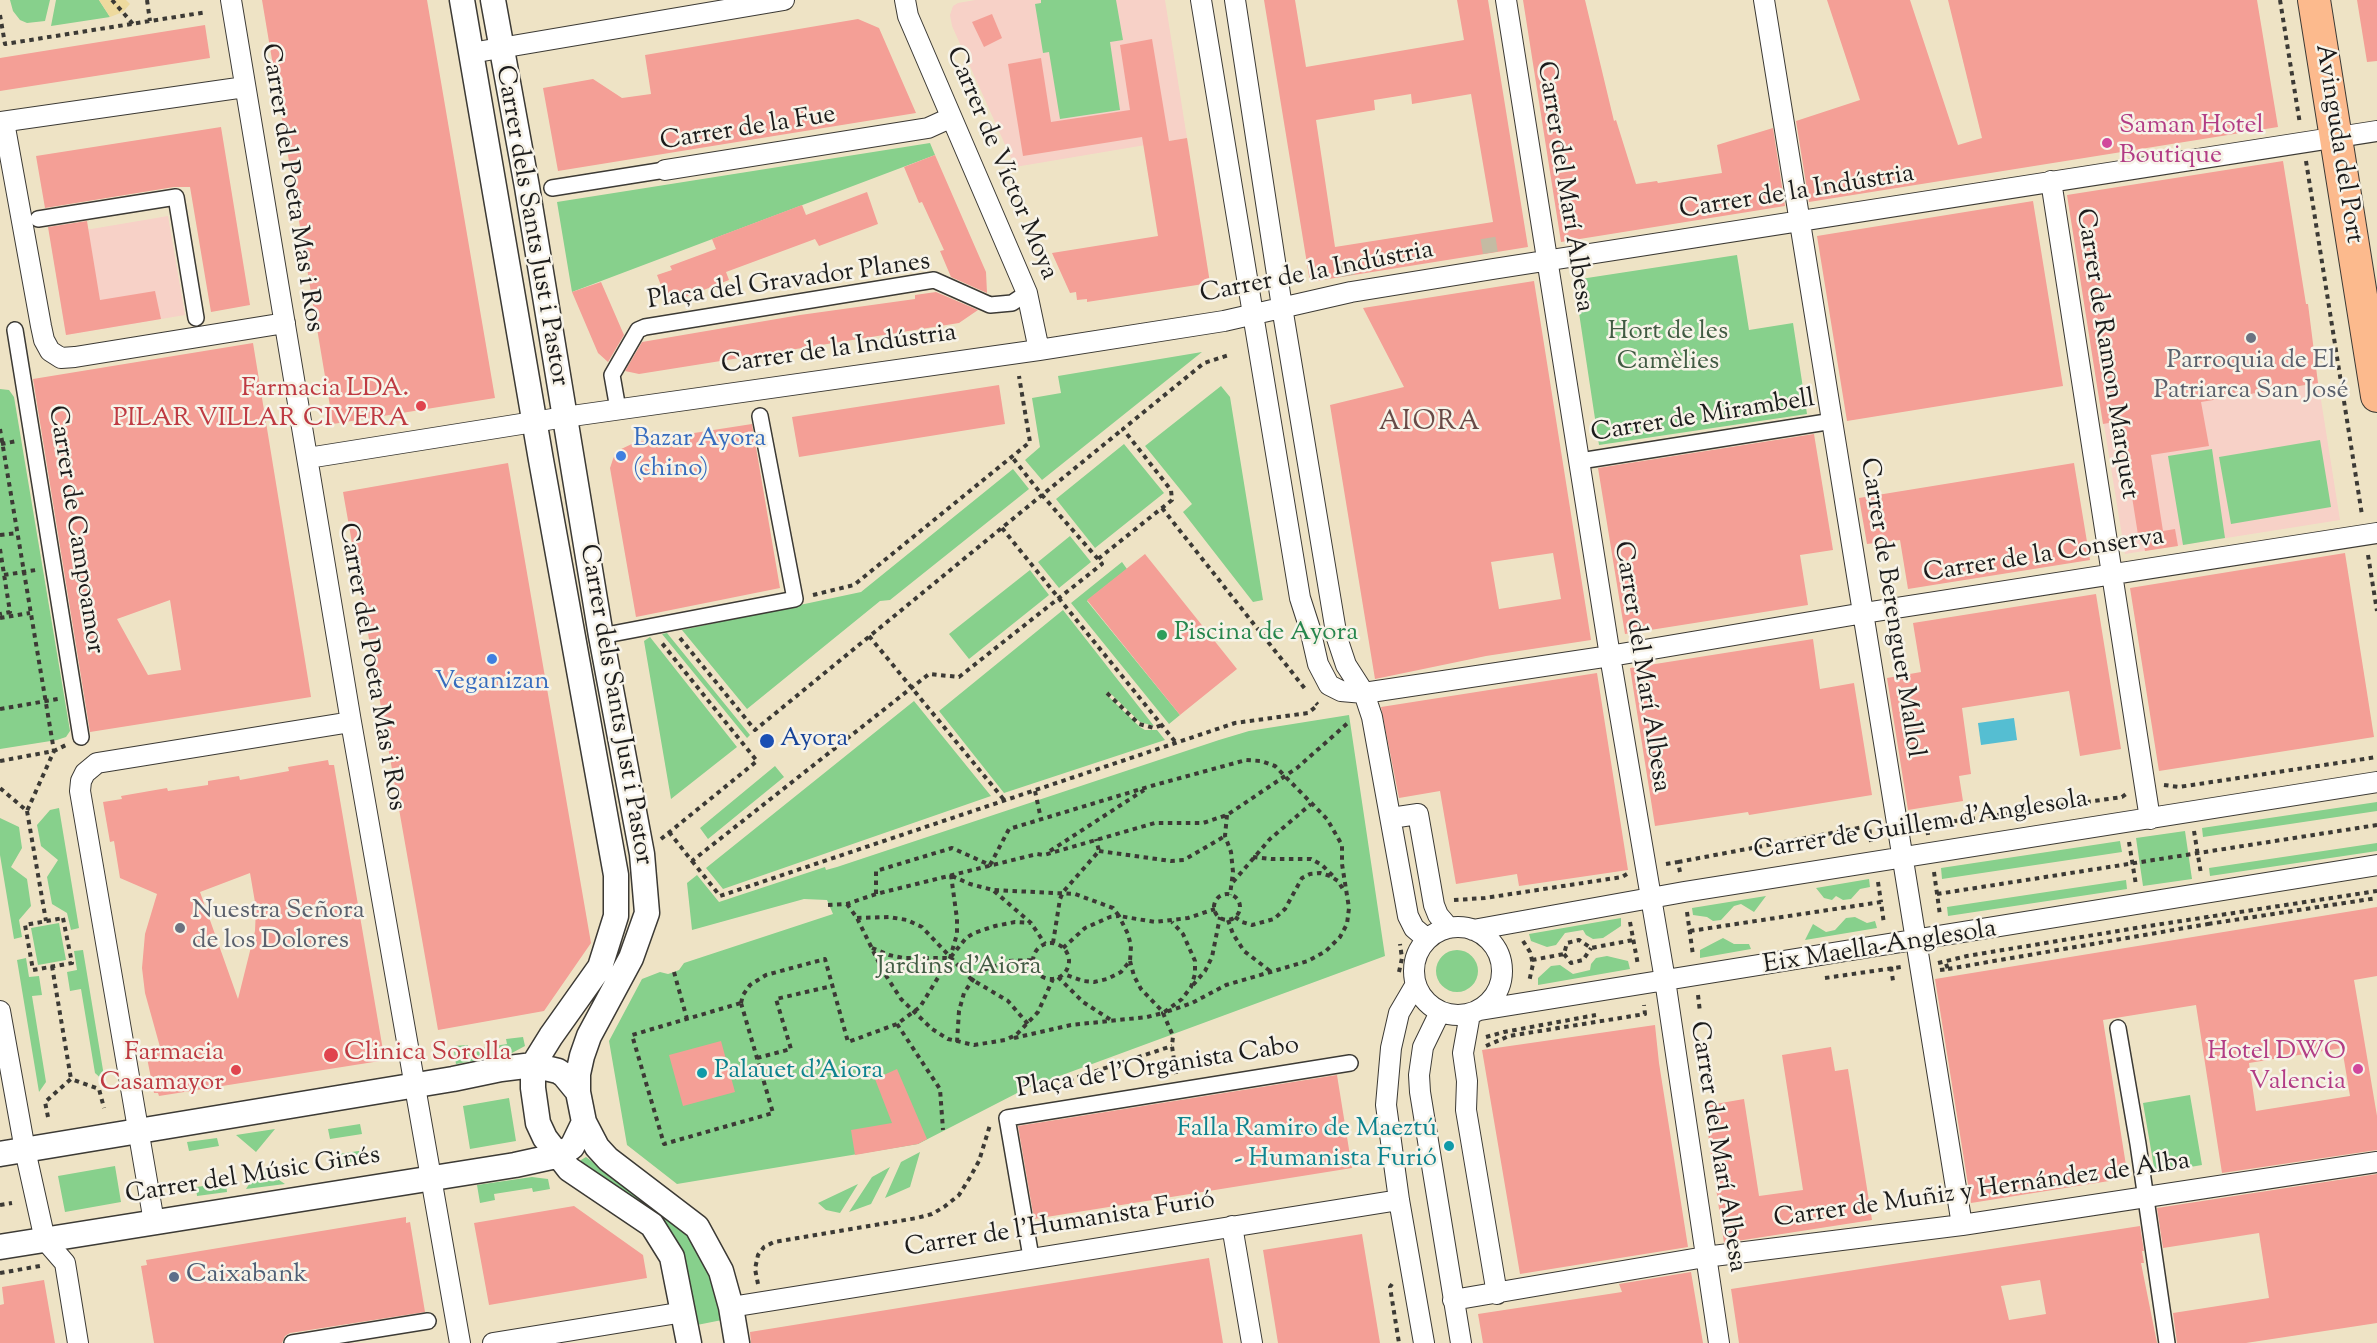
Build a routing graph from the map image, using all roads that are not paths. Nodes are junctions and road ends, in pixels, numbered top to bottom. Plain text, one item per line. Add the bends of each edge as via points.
1 (231, 0) edge
2 (462, 0) edge
3 (492, 0) edge
4 (784, 0) edge
5 (905, 0) edge
6 (1201, 0) edge
7 (1235, 0) edge
8 (1506, 0) edge
9 (1764, 0) edge
10 (2314, 0) edge
11 (501, 48) junction
12 (471, 53) junction
13 (245, 87) junction
14 (950, 118) junction
15 (2, 122) edge
16 (2377, 131) edge
17 (2336, 136) junction
18 (665, 170) joint
19 (2051, 181) junction
20 (552, 188) dead end
21 (38, 219) dead end
22 (1799, 221) junction
23 (1548, 261) junction
24 (1027, 293) junction
25 (1282, 307) junction
26 (1252, 314) junction
27 (196, 318) dead end
28 (285, 323) junction
29 (15, 330) dead end
30 (1039, 350) junction
31 (2377, 396) edge
32 (618, 409) junction
33 (760, 416) dead end
34 (565, 417) junction
35 (1833, 421) junction
36 (535, 422) junction
37 (308, 458) junction
38 (1580, 461) junction
39 (2372, 540) edge
40 (2112, 573) junction
41 (1864, 613) junction
42 (601, 636) junction
43 (1610, 656) junction
44 (1364, 693) junction
45 (351, 722) junction
46 (81, 737) road end
47 (2377, 782) edge
48 (1391, 818) junction
49 (2150, 819) junction
50 (1903, 857) junction
51 (2377, 865) edge
52 (1651, 899) junction
53 (1449, 928) junction
54 (1473, 930) junction
55 (1427, 939) junction
56 (1917, 939) junction
57 (1665, 980) junction
58 (1416, 984) junction
59 (0, 1011) edge
60 (1440, 1012) junction
61 (1475, 1012) junction
62 (2118, 1028) dead end
63 (1350, 1063) dead end
64 (533, 1065) junction
65 (416, 1085) junction
66 (578, 1092) junction
67 (584, 1122) junction
68 (138, 1131) junction
69 (25, 1150) junction
70 (0, 1154) edge
71 (556, 1156) junction
72 (2377, 1162) edge
73 (432, 1177) junction
74 (2145, 1198) junction
75 (1399, 1200) junction
76 (154, 1222) junction
77 (1962, 1225) junction
78 (1232, 1226) junction
79 (45, 1240) junction
80 (0, 1247) edge
81 (1031, 1257) junction
82 (1705, 1257) junction
83 (1497, 1294) junction
84 (1454, 1300) junction
85 (730, 1307) junction
86 (684, 1312) junction
87 (428, 1321) dead end
88 (78, 1343) edge
89 (292, 1343) edge
90 (460, 1343) edge
91 (493, 1343) edge
92 (689, 1343) edge
93 (737, 1343) edge
94 (1252, 1343) edge
95 (1424, 1343) edge
96 (1461, 1343) edge
97 (1719, 1343) edge
98 (2167, 1343) edge

1 - 13 street, Carrer del Poeta Mas i Ros
2 - 12 street, Carrer dels Sants Just i Pastor
3 - 11 street, Carrer dels Sants Just i Pastor
4 - 11 street
5 - 14 street, Carrer de Víctor Moya
6 - 26 street, Carrer de la Conserva
7 - 25 street
8 - 23 street, Carrer del Marí Albesa
9 - 22 street, Carrer de Berenguer Mallol
10 - 17 main road, Avinguda del Port
11 - 12 street
11 - 34 street, Carrer dels Sants Just i Pastor
12 - 36 street, Carrer dels Sants Just i Pastor
13 - 15 street
13 - 28 street, Carrer del Poeta Mas i Ros
14 - 18 street, Carrer de la Fue via 928,128
14 - 24 street, Carrer de Víctor Moya
15 - 28 street via 44,340 50,351 61,358 75,357
16 - 17 street, Carrer de la Indústria
17 - 19 street, Carrer de la Indústria
17 - 31 main road, Avinguda del Port
18 - 20 street, Carrer de la Fue
19 - 22 street, Carrer de la Indústria
19 - 40 street, Carrer de Ramon Marquet
21 - 27 street via 176,197
22 - 23 street, Carrer de la Indústria
22 - 35 street, Carrer de Berenguer Mallol
23 - 25 street, Carrer de la Indústria via 1351,292
23 - 38 street, Carrer del Marí Albesa
24 - 30 street, Carrer de Víctor Moya
24 - 32 street, Plaça del Gravador Planes via 1012,303 990,305 934,280 645,327 638,330 612,375
25 - 26 street, Carrer de la Indústria
25 - 44 street via 1337,638 1346,665
26 - 30 street, Carrer de la Indústria
26 - 44 street, Carrer de la Conserva via 1300,598 1318,664 1329,685 1341,691
28 - 37 street, Carrer del Poeta Mas i Ros
29 - 46 street, Carrer de Campoamor
30 - 32 street, Carrer de la Indústria
32 - 34 street, Carrer de la Indústria
33 - 42 street via 795,599
34 - 36 street, Carrer de la Indústria
34 - 42 street, Carrer dels Sants Just i Pastor
35 - 38 street, Carrer de Mirambell
35 - 41 street, Carrer de Berenguer Mallol
36 - 37 street, Carrer de la Indústria
36 - 64 street, Carrer dels Sants Just i Pastor via 616,875 616,915 600,967
37 - 45 street, Carrer del Poeta Mas i Ros
38 - 43 street, Carrer del Marí Albesa
39 - 40 street, Carrer de la Conserva
40 - 41 street, Carrer de la Conserva
40 - 49 street, Carrer de Ramon Marquet
41 - 43 street, Carrer de la Conserva
41 - 50 street, Carrer de Berenguer Mallol
42 - 66 street, Carrer dels Sants Just i Pastor via 642,854 647,913 631,958 589,1036 578,1074
43 - 44 street, Carrer de la Conserva
43 - 52 street, Carrer del Marí Albesa
44 - 48 street
45 - 65 street, Carrer del Poeta Mas i Ros
45 - 68 street via 98,763 85,773 80,791
47 - 49 street, Carrer de Guillem d'Anglesola
48 - 53 street via 1419,814 1434,905
48 - 55 street via 1408,916 1414,928
49 - 50 street, Carrer de Guillem d'Anglesola
50 - 52 street, Carrer de Guillem d'Anglesola
50 - 56 street, Carrer de Berenguer Mallol
51 - 56 street
52 - 54 street, Carrer de Guillem d'Anglesola
52 - 57 street, Carrer del Marí Albesa
53 - 54 street
53 - 55 street
54 - 61 street via 1494,944 1502,968 1497,992 1490,1003
55 - 58 street via 1415,960
56 - 57 street
56 - 77 street, Carrer de Berenguer Mallol
57 - 61 street
57 - 82 street, Carrer del Marí Albesa
58 - 60 street via 1425,1000
58 - 75 street via 1399,1013 1388,1059 1386,1105
59 - 69 street
60 - 61 street
60 - 84 street via 1423,1047 1419,1075
61 - 83 street via 1464,1044 1466,1110
62 - 74 street
63 - 81 street, Plaça de l'Organista Cabo via 1007,1118
64 - 65 street
64 - 66 street via 558,1071
64 - 71 street via 538,1123
65 - 68 street
65 - 73 street, Carrer del Poeta Mas i Ros
66 - 67 street, Carrer dels Sants Just i Pastor
67 - 71 street via 572,1147
67 - 85 street, Carrer dels Sants Just i Pastor via 608,1159 697,1227 721,1271
68 - 69 street
68 - 76 street
69 - 70 street
69 - 79 street
71 - 73 street, Carrer del Músic Ginés
71 - 86 street via 576,1175 652,1225 672,1257
72 - 74 street, Carrer de Muñiz y Hernández de Alba
73 - 76 street, Carrer del Músic Ginés
73 - 90 street, Carrer del Poeta Mas i Ros
74 - 77 street, Carrer de Muñiz y Hernández de Alba
74 - 98 street
75 - 78 street, Carrer de l'Humanista Furió
75 - 95 street
76 - 79 street, Carrer del Músic Ginés
77 - 82 street, Carrer de Muñiz y Hernández de Alba
78 - 81 street, Carrer de l'Humanista Furió
78 - 94 street
79 - 80 street, Carrer del Músic Ginés
79 - 88 street via 65,1263
81 - 85 street, Carrer de l'Humanista Furió
82 - 83 street, Carrer de Muñiz y Hernández de Alba
82 - 97 street, Carrer del Marí Albesa
83 - 84 street, Carrer de Muñiz y Hernández de Alba
84 - 96 street
85 - 93 street, Carrer dels Sants Just i Pastor
86 - 91 street
86 - 92 street
87 - 89 street

